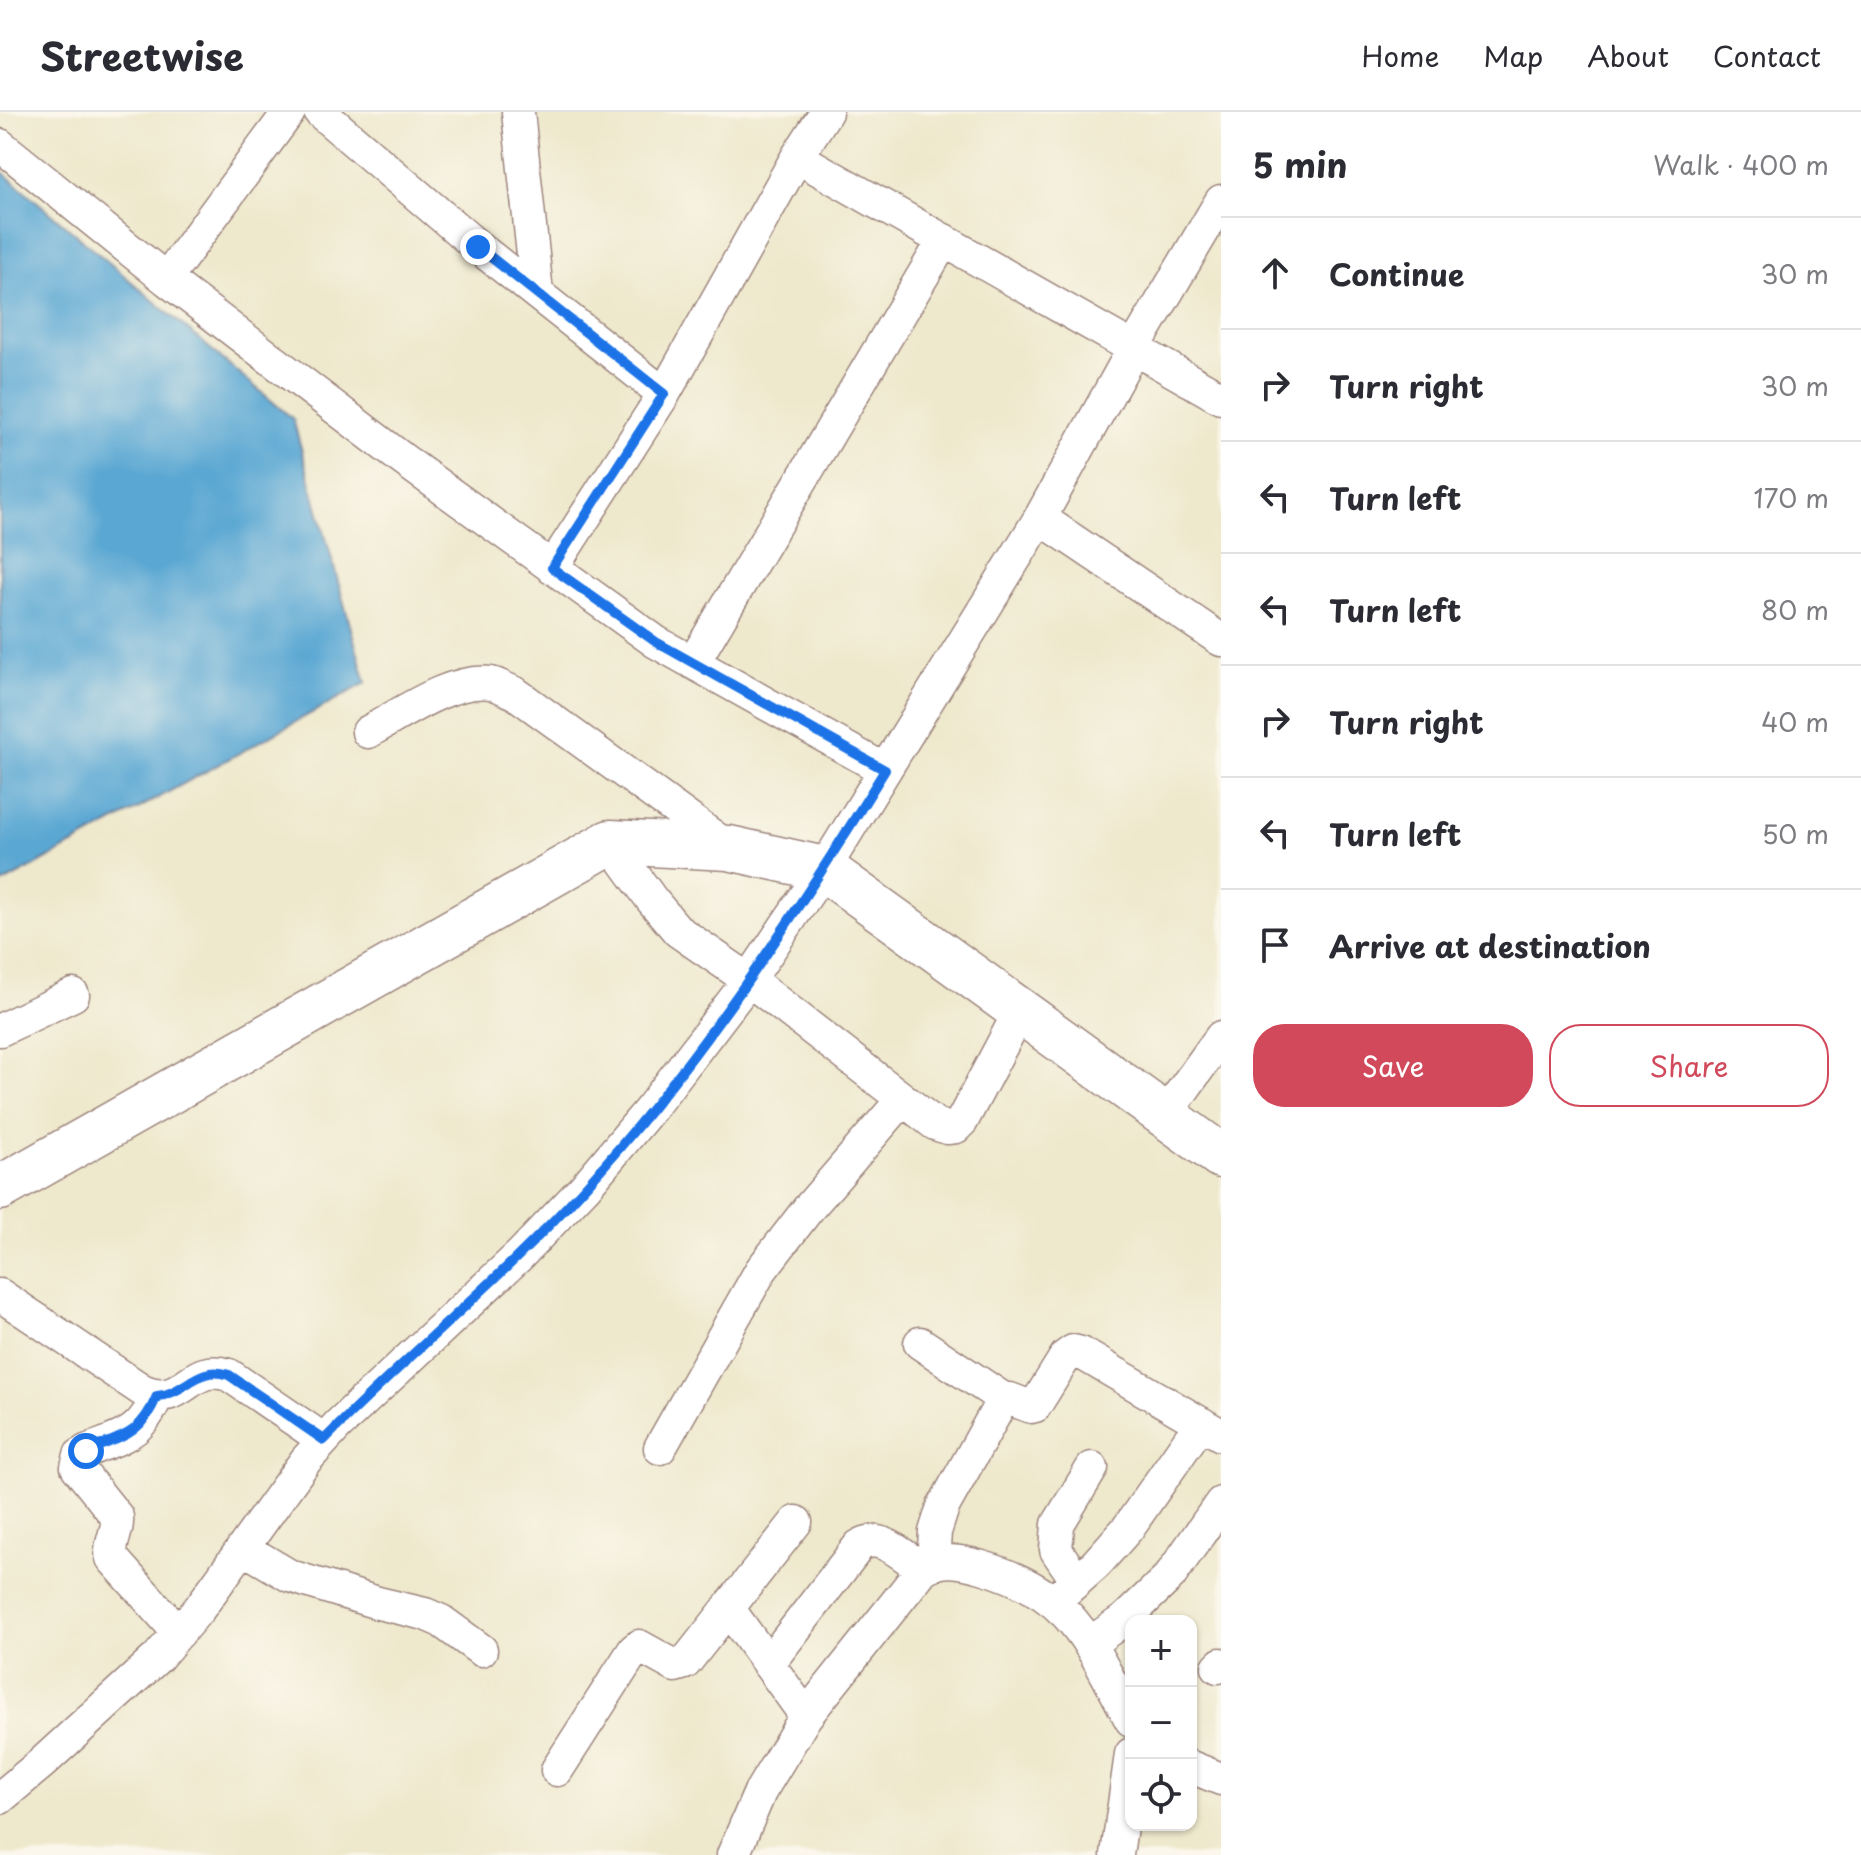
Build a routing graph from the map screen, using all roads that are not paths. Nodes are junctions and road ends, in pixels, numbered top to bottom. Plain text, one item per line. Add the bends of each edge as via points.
1 (289, 112) edge
2 (320, 112) edge
3 (518, 112) edge
4 (826, 112) edge
5 (0, 145) edge
6 (797, 157) junction
7 (1221, 201) edge
8 (944, 240) junction
9 (166, 279) junction
10 (537, 293) junction
11 (1134, 348) junction
12 (664, 394) junction
13 (1221, 398) edge
14 (1040, 518) junction
15 (552, 568) junction
16 (1221, 640) edge
17 (693, 663) junction
18 (368, 732) dead end
19 (885, 770) junction
20 (610, 842) junction
21 (729, 848) junction
22 (824, 869) junction
23 (749, 980) junction
24 (73, 995) dead end
25 (1020, 1011) junction
26 (0, 1030) edge
27 (1221, 1037) edge
28 (903, 1099) junction
29 (1165, 1115) junction
30 (1221, 1156) edge
31 (0, 1188) edge
32 (0, 1295) edge
33 (920, 1343) dead end
34 (157, 1396) junction
35 (1005, 1400) junction
36 (1211, 1429) edge
37 (324, 1440) junction
38 (660, 1448) dead end
39 (1092, 1468) dead end
40 (1221, 1503) edge
41 (796, 1522) dead end
42 (243, 1548) junction
43 (928, 1566) junction
44 (1066, 1591) junction
45 (728, 1608) junction
46 (179, 1633) junction
47 (1089, 1644) junction
48 (481, 1650) dead end
49 (768, 1664) junction
50 (1125, 1709) edge
51 (806, 1716) junction
52 (1130, 1759) edge
53 (1197, 1769) edge
54 (557, 1770) dead end
55 (1221, 1779) edge
56 (0, 1798) edge
57 (733, 1855) edge
58 (1117, 1855) edge

1 - 9 street
2 - 10 street
3 - 10 street
4 - 6 street
5 - 9 street
6 - 8 street
6 - 12 street
7 - 11 street
8 - 11 street
8 - 17 street
9 - 15 street
10 - 12 street
11 - 13 street
11 - 14 street
12 - 15 street
14 - 16 street
14 - 19 street
15 - 17 street
17 - 19 street
18 - 21 street via 449,689 494,683
19 - 22 street
20 - 21 street
20 - 23 street via 678,931
20 - 31 street
21 - 22 street
22 - 23 street
22 - 25 street
23 - 28 street
23 - 37 street via 585,1187
24 - 26 street
25 - 28 street via 956,1127 935,1124
25 - 29 street
27 - 29 street
28 - 38 street via 761,1270
29 - 30 street
32 - 34 street
33 - 35 street
34 - 37 street via 168,1395 205,1372 219,1372
34 - 46 street via 141,1425 86,1451 77,1467 117,1517 112,1558
35 - 36 street via 1035,1406 1073,1351
35 - 43 street via 943,1507
36 - 44 street via 1128,1528
37 - 42 street
39 - 44 street via 1058,1524 1056,1550
40 - 47 street via 1170,1576 1136,1610
41 - 45 street
42 - 46 street
42 - 48 street via 290,1576 425,1614
43 - 44 street via 958,1560 1030,1585
43 - 49 street via 873,1539 866,1541
43 - 51 street
44 - 47 street
45 - 49 street
45 - 54 street via 681,1665 645,1647 634,1650
46 - 56 street
47 - 50 street
49 - 51 street
51 - 57 street via 760,1792
52 - 58 street
53 - 55 street

